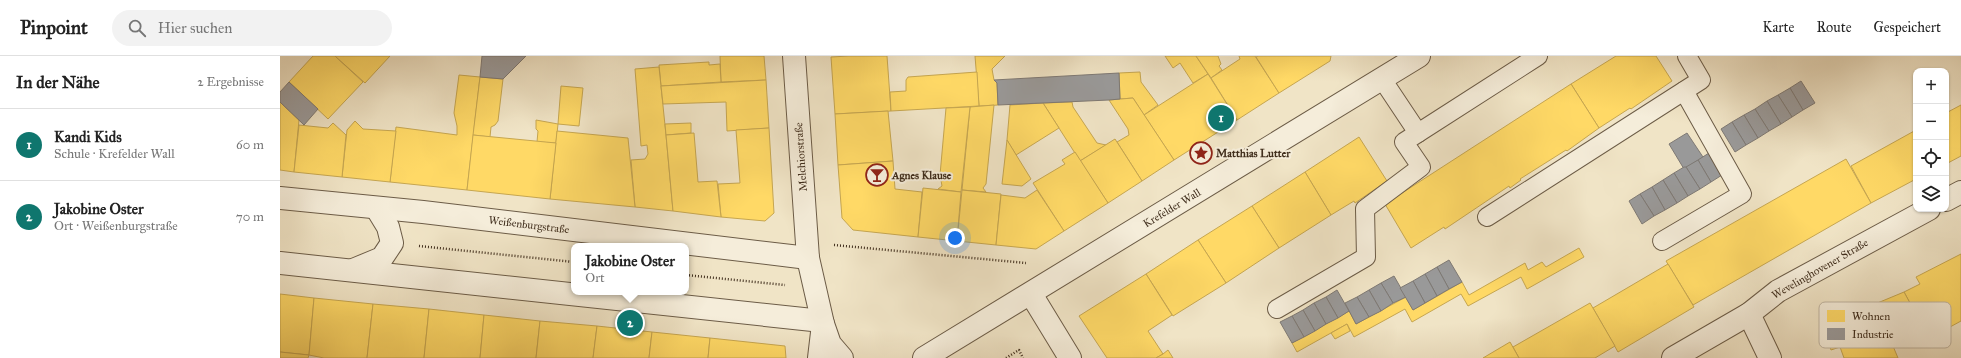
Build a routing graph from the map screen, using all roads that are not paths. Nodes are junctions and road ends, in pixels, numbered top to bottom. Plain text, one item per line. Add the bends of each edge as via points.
1 (794, 56) edge
2 (1419, 56) edge
3 (1538, 56) edge
4 (1687, 56) edge
5 (1386, 70) edge
6 (1684, 91) junction
7 (1418, 133) junction
8 (1961, 192) edge
9 (280, 198) edge
10 (1949, 198) edge
11 (377, 209) junction
12 (1923, 212) edge
13 (1487, 217) dead end
14 (1662, 241) dead end
15 (808, 251) junction
16 (280, 263) edge
17 (351, 271) junction
18 (1031, 294) junction
19 (1278, 309) dead end
20 (1749, 314) junction
21 (822, 323) junction
22 (819, 358) edge
23 (842, 358) edge
24 (924, 358) edge
25 (1070, 358) edge
26 (1673, 358) edge
27 (1770, 358) edge

1 - 15 street, Melchiorstraße
2 - 5 street, Krefelder Wall
3 - 7 lane
4 - 6 lane via 1701,80
5 - 7 lane
5 - 18 street, Krefelder Wall
6 - 13 lane
6 - 14 lane via 1742,194
7 - 19 lane via 1404,142 1421,167 1365,209 1366,257
8 - 10 street
9 - 11 street, Weißenburgstraße
11 - 15 street, Weißenburgstraße
11 - 17 street via 388,227 392,243 382,258
12 - 20 street, Wevelinghovener Straße via 1778,291
15 - 21 street
16 - 17 street
17 - 21 street
18 - 24 street, Krefelder Wall
18 - 25 street
20 - 26 street, Wevelinghovener Straße
20 - 27 street
21 - 22 street
21 - 23 street via 830,344

